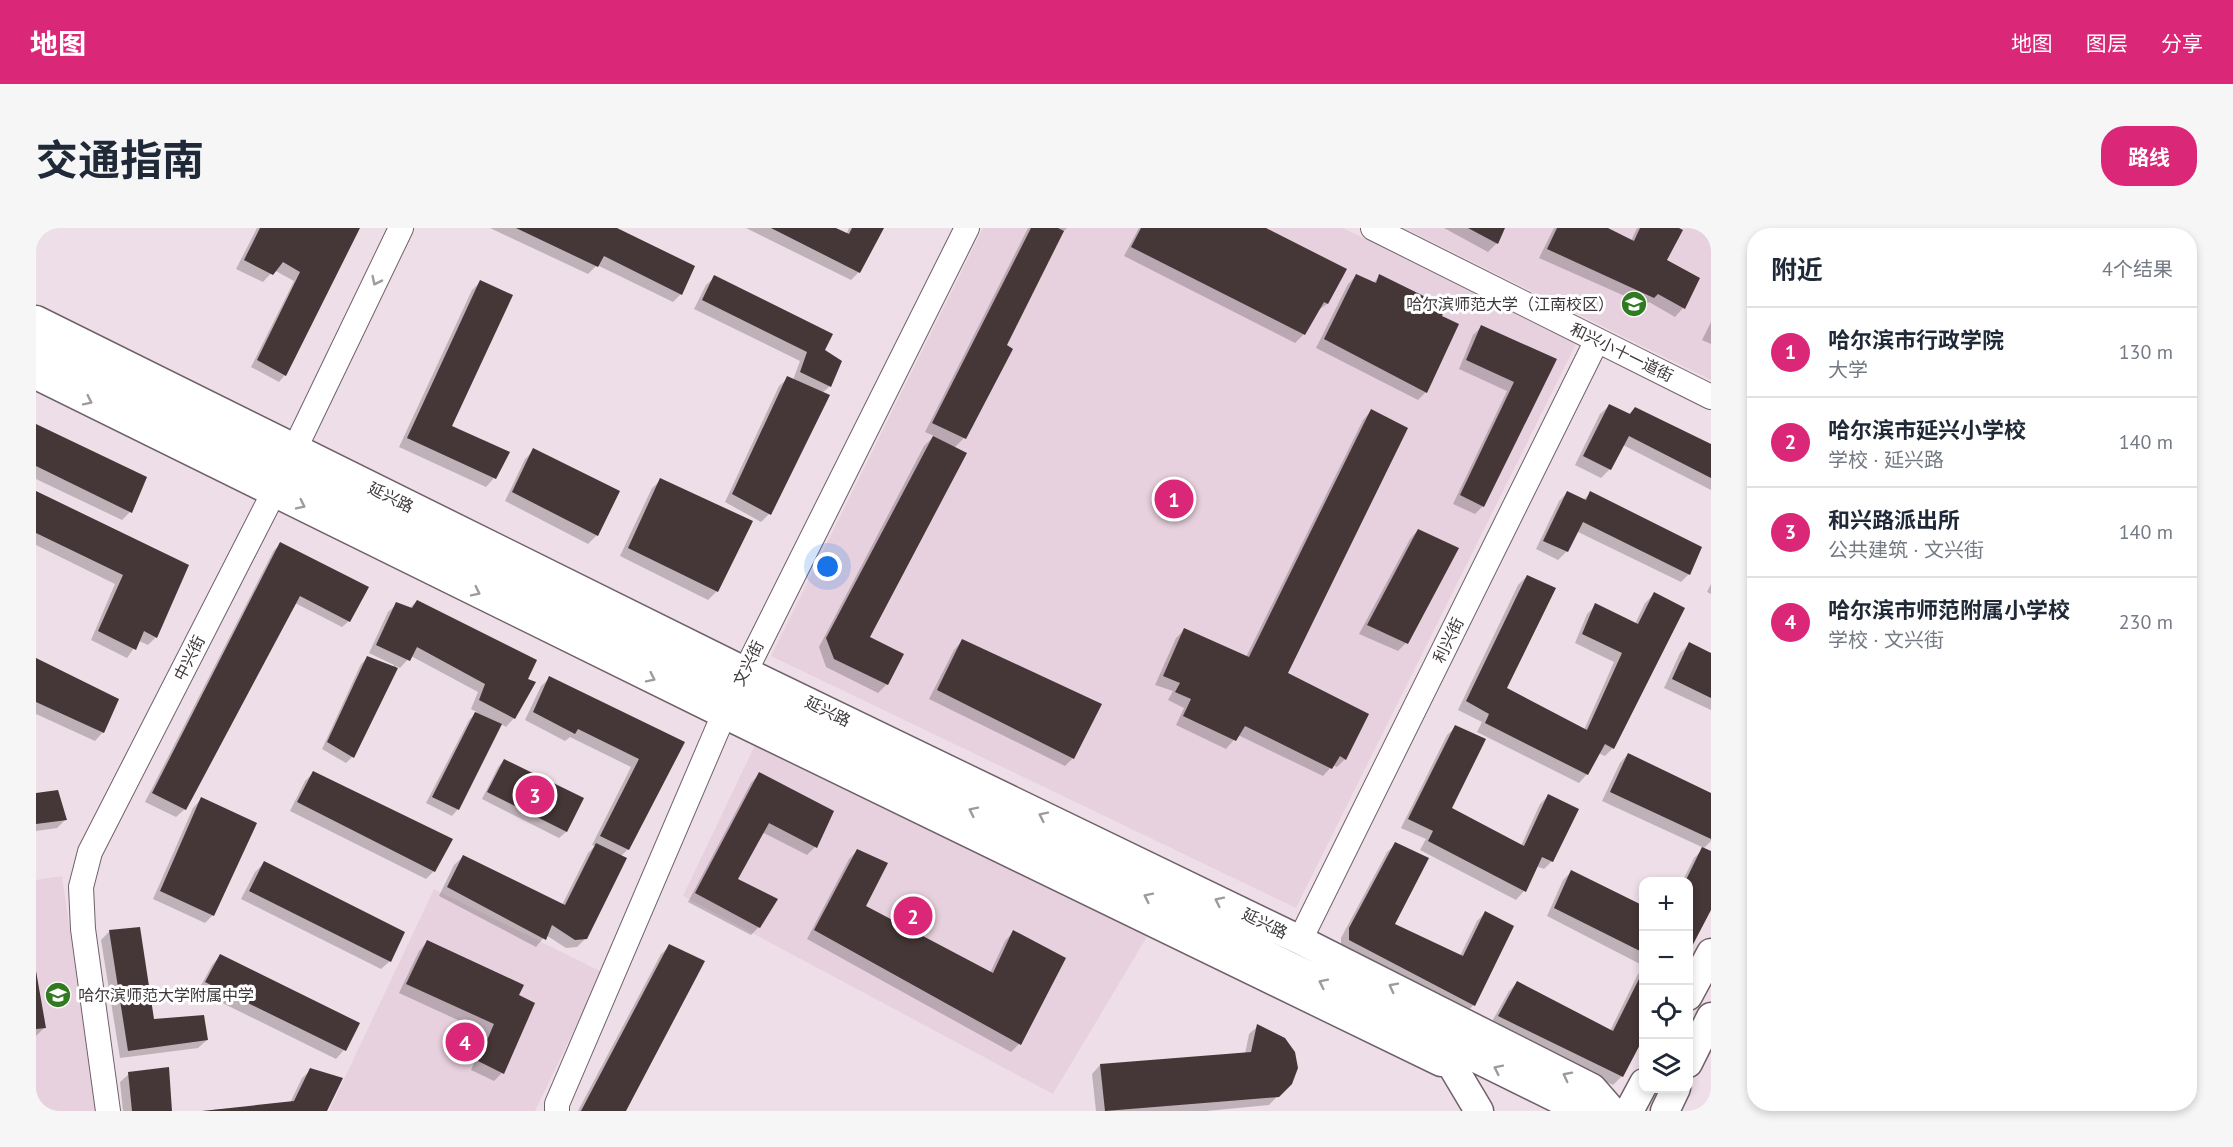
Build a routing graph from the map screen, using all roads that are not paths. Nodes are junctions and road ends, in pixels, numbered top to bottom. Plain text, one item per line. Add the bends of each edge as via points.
1 (402, 228) edge
2 (967, 228) edge
3 (1373, 228) edge
4 (36, 320) edge
5 (1597, 340) junction
6 (36, 348) edge
7 (36, 375) edge
8 (1711, 397) edge
9 (283, 470) junction
10 (734, 693) junction
11 (1300, 940) junction
12 (1711, 953) edge
13 (1693, 988) edge
14 (1711, 1017) edge
15 (1693, 1055) edge
16 (1454, 1069) junction
17 (1639, 1088) edge
18 (1674, 1093) edge
19 (108, 1111) edge
20 (557, 1111) edge
21 (1479, 1111) edge
22 (1540, 1111) edge
23 (1617, 1111) edge
24 (1665, 1111) edge

1 -> 9 street, 中兴街
2 - 10 street, 文兴街
3 - 5 street, 和兴小十一道街
4 - 9 main road, 延兴路
5 - 8 street, 和兴小十一道街
5 - 11 street, 利兴街
6 - 9 main road
7 -> 9 main road, 延兴路
9 - 10 main road, 延兴路
9 -> 10 main road, 延兴路
9 - 19 street, 中兴街 via 90,852 81,887 82,929
11 -> 10 main road, 延兴路
10 - 16 main road, 延兴路
10 - 20 street, 文兴街
23 -> 10 main road via 1583,1111
23 -> 11 main road, 延兴路 via 1592,1088
12 - 13 main road
14 - 15 main road
16 - 21 main road
16 - 22 main road, 延兴路
17 - 23 main road
18 - 24 main road

